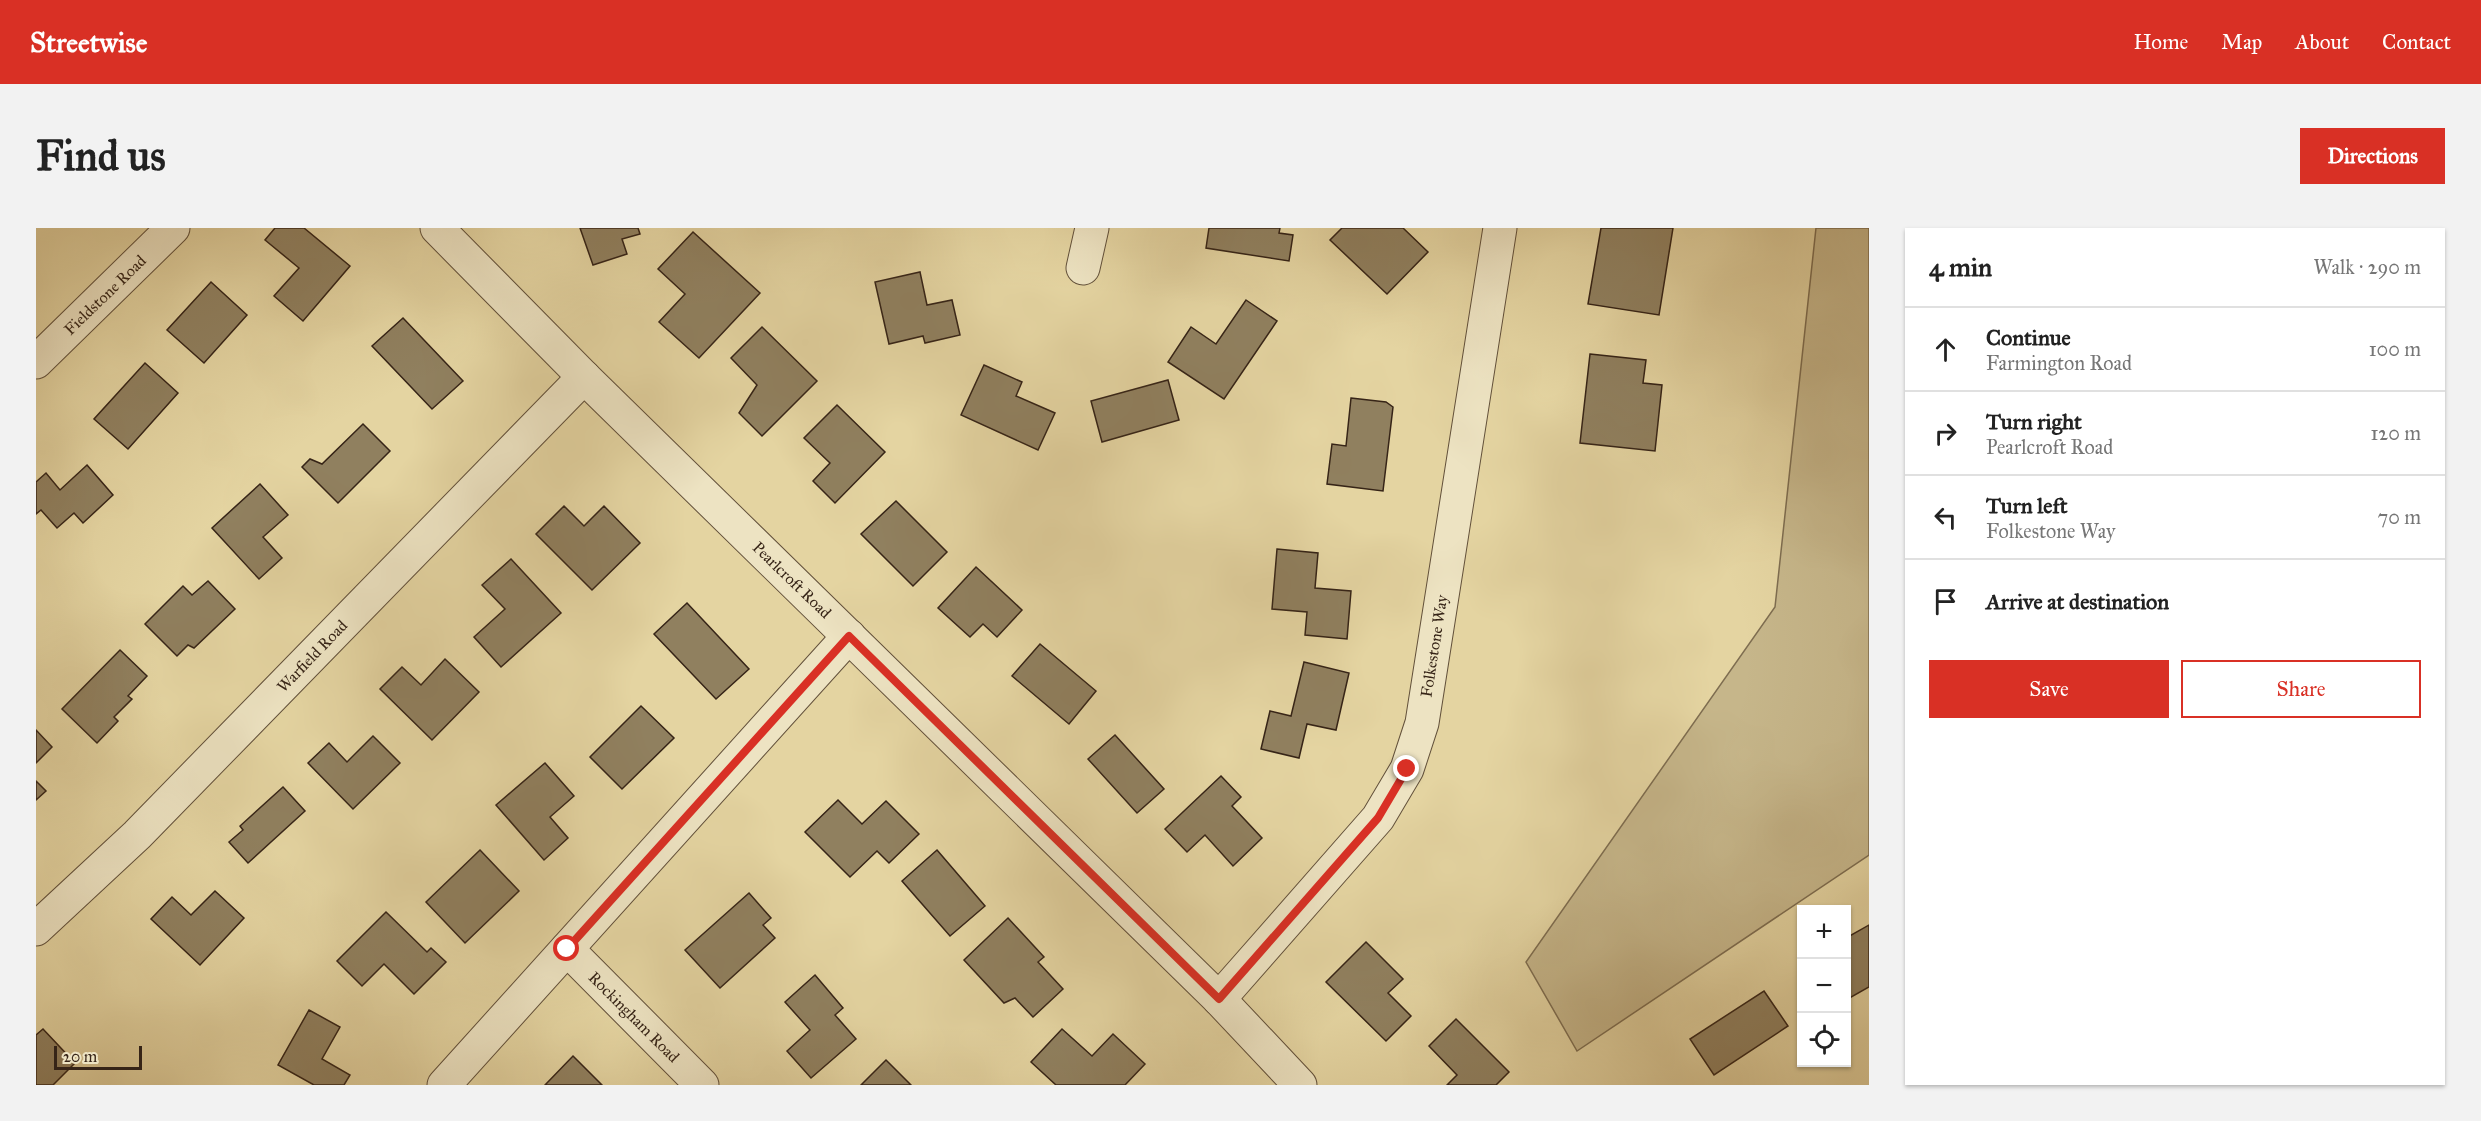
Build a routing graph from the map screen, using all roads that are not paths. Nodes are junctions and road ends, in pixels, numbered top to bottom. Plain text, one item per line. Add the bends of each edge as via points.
1 (174, 228) edge
2 (1092, 228) edge
3 (1500, 228) edge
4 (448, 232) edge
5 (1083, 268) dead end
6 (36, 362) edge
7 (584, 377) junction
8 (849, 636) junction
9 (36, 929) edge
10 (567, 949) junction
11 (1219, 999) junction
12 (444, 1085) edge
13 (702, 1085) edge
14 (1300, 1085) edge

1 - 6 street, Fieldstone Road
2 - 5 street
3 - 11 street, Folkestone Way via 1422,723 1407,769 1378,818
4 - 7 street, Pearlcroft Road
7 - 8 street, Pearlcroft Road
7 - 9 street, Warfield Road via 137,835
8 - 10 street
8 - 11 street, Pearlcroft Road
10 - 12 street
10 - 13 street, Rockingham Road
11 - 14 street, Pearlcroft Road

